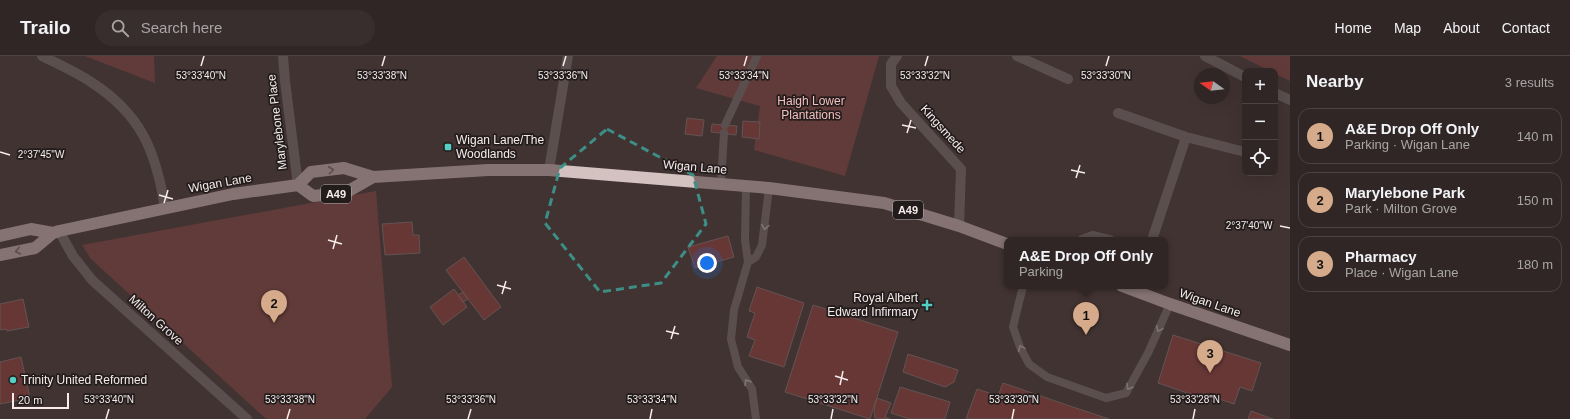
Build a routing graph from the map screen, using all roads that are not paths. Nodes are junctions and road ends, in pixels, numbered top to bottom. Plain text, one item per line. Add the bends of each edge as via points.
1 (42, 56) edge
2 (283, 56) edge
3 (568, 56) edge
4 (757, 56) edge
5 (897, 56) edge
6 (1017, 56) edge
7 (1205, 56) edge
8 (1242, 75) edge
9 (1068, 80) dead end
10 (1278, 94) edge
11 (1290, 100) edge
12 (1118, 113) dead end
13 (1186, 136) junction
14 (1242, 151) edge
15 (548, 170) junction
16 (373, 177) junction
17 (721, 183) junction
18 (298, 185) junction
19 (746, 186) junction
20 (769, 188) junction
21 (165, 208) junction
22 (959, 226) junction
23 (56, 232) junction
24 (0, 236) edge
25 (1153, 237) edge
26 (1004, 243) edge
27 (0, 255) edge
28 (748, 262) junction
29 (1021, 289) edge
30 (1130, 289) edge
31 (1170, 304) junction
32 (1290, 345) edge
33 (247, 419) edge
34 (756, 419) edge

1 - 21 street via 109,94 140,127 156,162
2 - 18 street, Marylebone Place
3 - 15 street
4 - 17 lane via 724,129
5 - 22 street, Kingsmede via 891,64 891,86 901,103 961,169
6 - 9 street
7 - 8 street
10 - 11 street
12 - 13 street
13 - 14 street
13 - 25 street
15 - 16 highway, Wigan Lane / A49 via 488,170
15 - 17 highway, Wigan Lane / A49
18 -> 16 highway, Wigan Lane / A49 via 311,172 344,168
16 - 18 highway, Wigan Lane / A49 via 345,193 313,196
17 - 19 highway, Wigan Lane / A49
18 - 21 highway, Wigan Lane via 233,194
19 - 20 highway, Wigan Lane / A49
19 - 28 lane via 745,240
20 - 22 highway, Wigan Lane / A49 via 884,203
20 -> 28 lane via 762,245 756,257
21 - 23 highway, Wigan Lane
22 - 26 highway, Wigan Lane / A49
23 - 24 highway, Wigan Lane via 31,229
23 -> 27 highway, Wigan Lane via 35,248
23 - 33 street, Milton Grove via 92,280
34 -> 28 lane via 752,389 738,367 731,339 734,310
31 -> 29 lane via 1126,393 1106,398 1048,377 1029,364 1013,327
30 - 31 highway, Wigan Lane
31 - 32 highway, Wigan Lane

